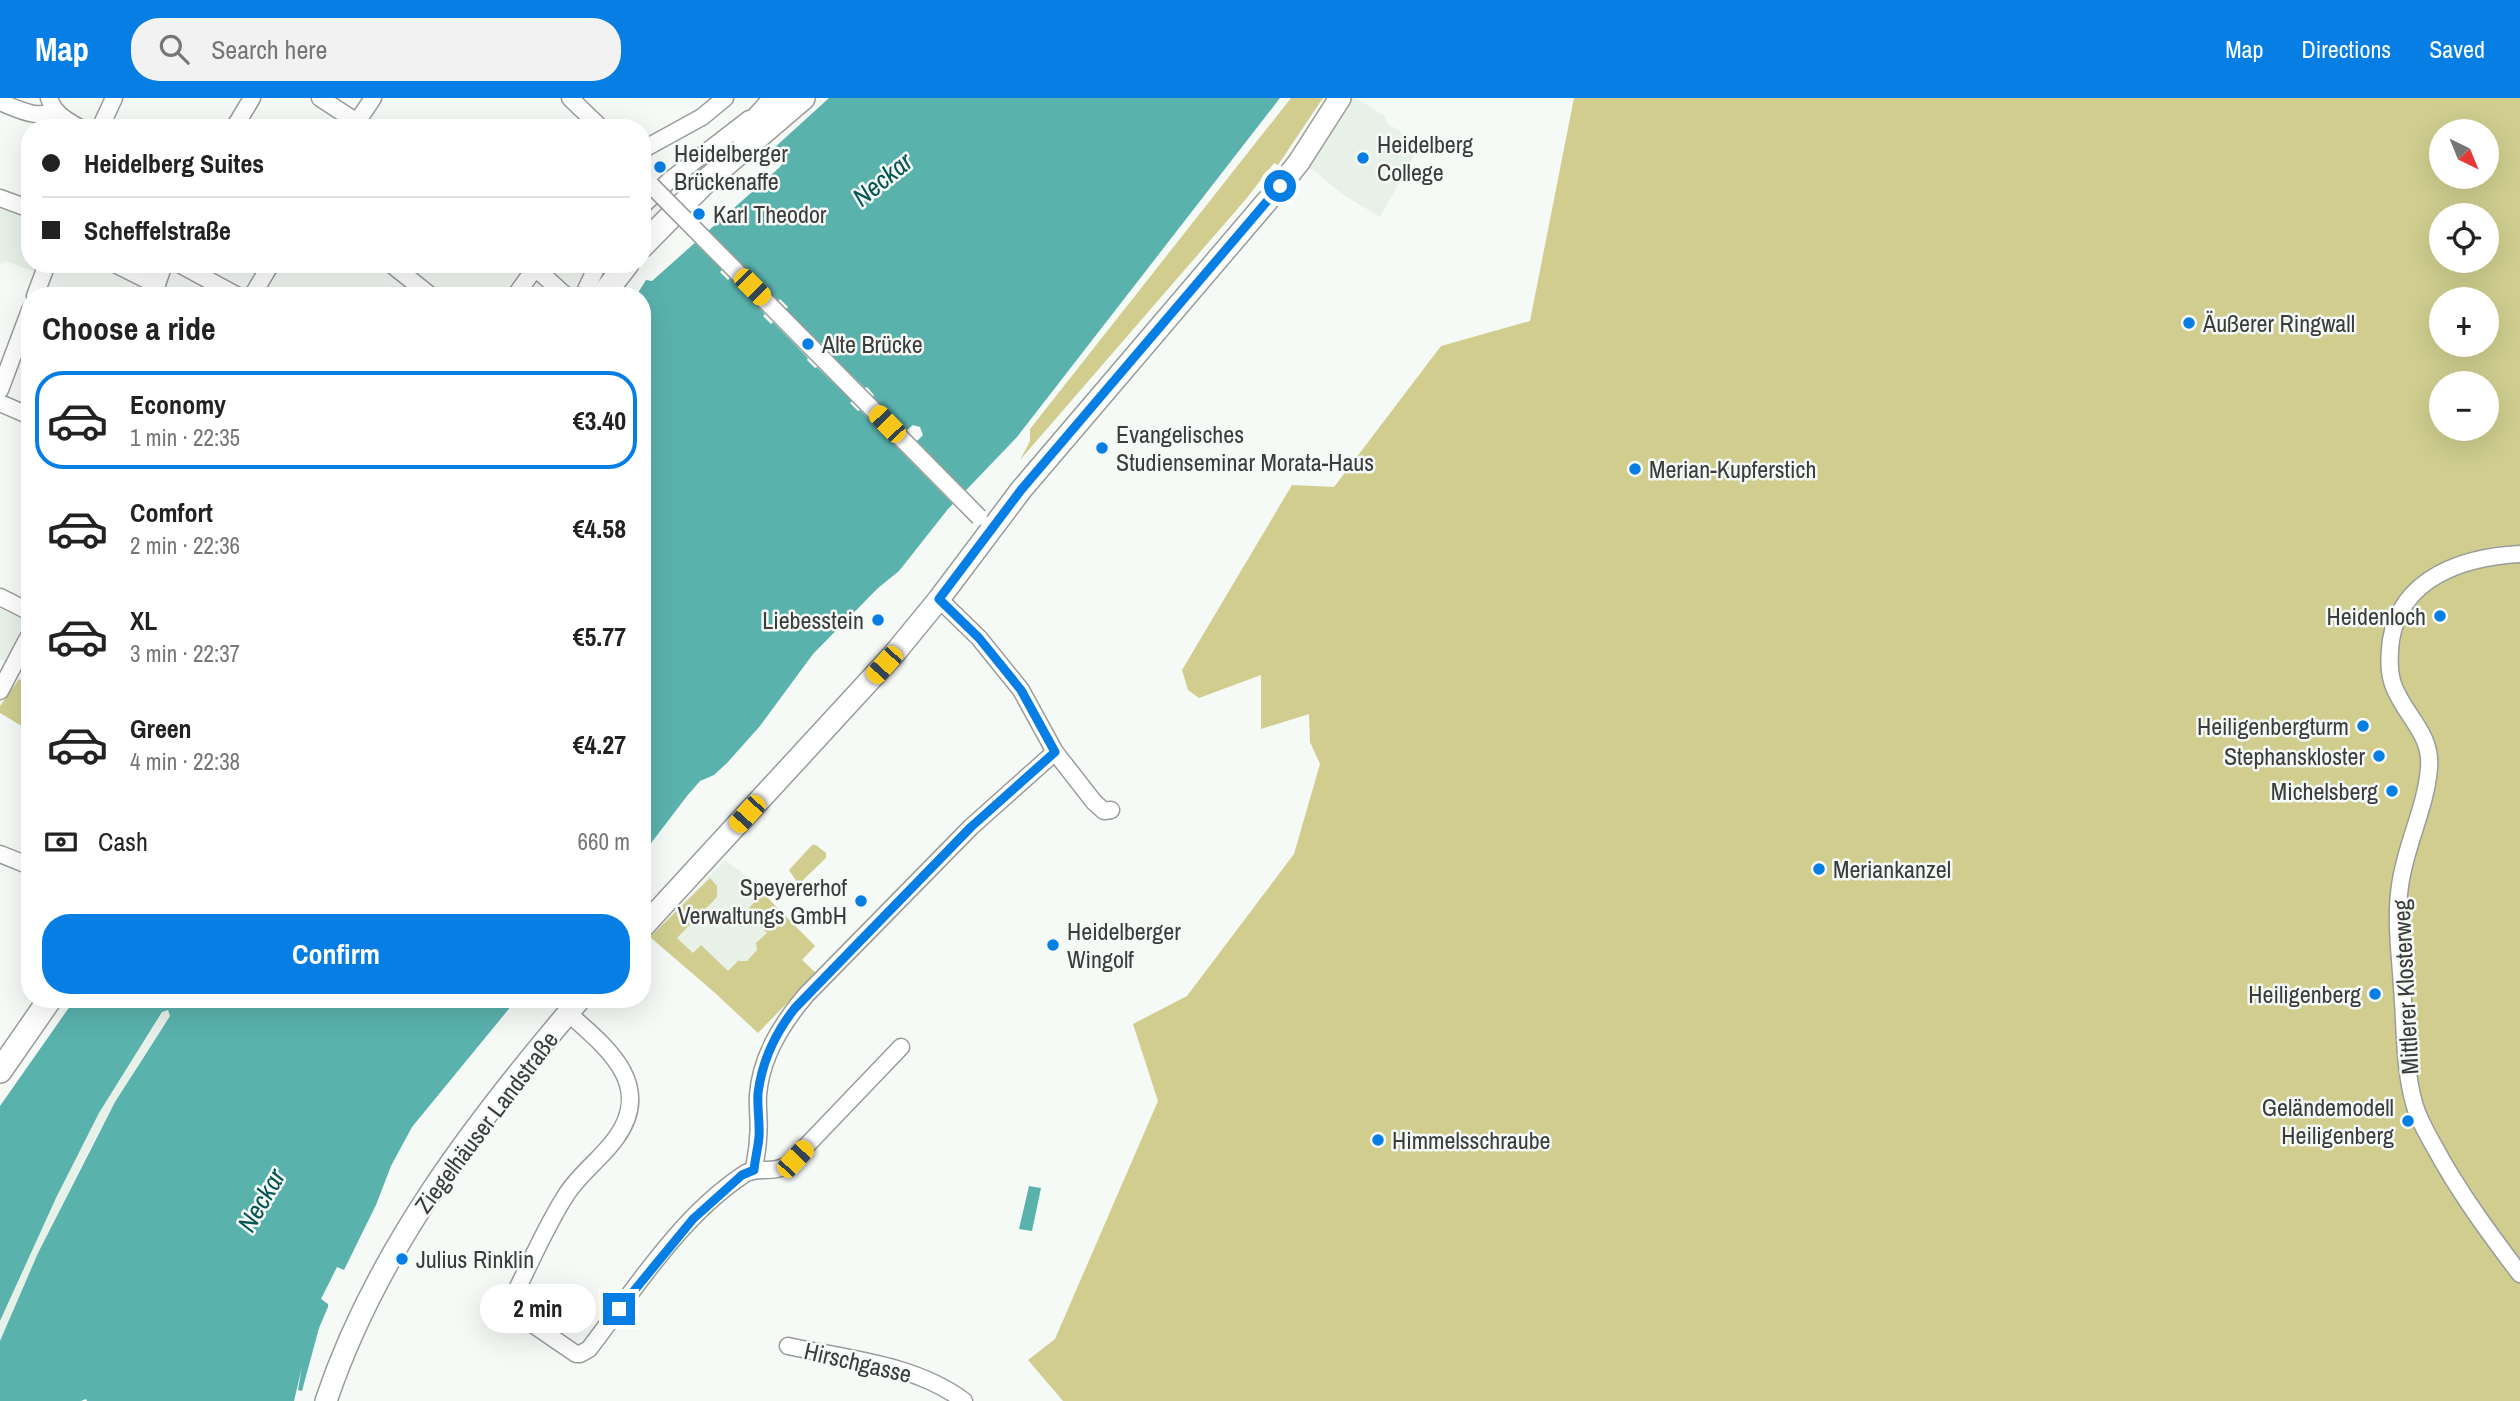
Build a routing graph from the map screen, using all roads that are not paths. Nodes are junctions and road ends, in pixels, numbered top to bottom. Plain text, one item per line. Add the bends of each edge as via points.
1 (114, 98) edge
2 (252, 98) edge
3 (320, 98) edge
4 (373, 98) edge
5 (570, 98) edge
6 (776, 98) edge
7 (803, 98) edge
8 (1340, 98) edge
9 (717, 100) edge
10 (0, 102) edge
11 (52, 104) edge
12 (758, 118) junction
13 (70, 119) edge
14 (104, 119) edge
15 (239, 119) edge
16 (348, 119) edge
17 (360, 119) edge
18 (592, 119) edge
19 (651, 144) edge
20 (706, 181) junction
21 (652, 186) dead end
22 (0, 198) edge
23 (651, 198) edge
24 (21, 206) edge
25 (651, 237) edge
26 (128, 273) edge
27 (195, 273) edge
28 (402, 273) edge
29 (538, 273) edge
30 (620, 273) edge
31 (150, 287) edge
32 (221, 287) edge
33 (420, 287) edge
34 (555, 287) edge
35 (609, 287) edge
36 (21, 334) edge
37 (0, 390) edge
38 (0, 403) edge
39 (21, 412) edge
40 (986, 522) junction
41 (2520, 554) edge
42 (0, 597) edge
43 (939, 599) junction
44 (21, 608) edge
45 (21, 647) edge
46 (5, 670) edge
47 (0, 691) edge
48 (1055, 752) junction
49 (1111, 810) dead end
50 (0, 854) edge
51 (21, 862) edge
52 (651, 918) edge
53 (44, 1008) edge
54 (572, 1008) edge
55 (576, 1008) edge
56 (901, 1047) dead end
57 (0, 1071) edge
58 (754, 1170) junction
59 (2520, 1274) edge
60 (788, 1346) dead end
61 (326, 1401) edge
62 (964, 1401) edge

1 - 14 street
2 - 15 street
3 - 16 street
4 - 17 street
5 - 18 street
6 - 12 main road
7 - 20 main road
8 - 40 main road via 1280,186
9 - 19 street via 702,117
10 - 11 street via 37,115 46,115
11 - 13 street
12 - 20 main road
12 - 23 street via 734,129
20 - 25 main road
21 - 40 street, bridge
22 - 24 street
26 - 31 street
27 - 32 street
28 - 33 street
29 - 34 street
30 - 35 main road
36 - 37 street
38 - 39 street
40 - 43 main road
41 - 59 street, Mittlerer Klosterweg via 2479,558 2421,585 2393,627 2390,649 2392,679 2430,754 2399,897 2411,1091 2417,1114 2438,1154
42 - 44 street
43 - 48 street via 979,638 1021,690
43 - 52 main road
45 - 46 street
46 - 47 street
48 - 49 street via 1099,808
48 - 58 street via 953,844 786,1020 769,1051 761,1080
50 - 51 street
53 - 57 main road
54 - 61 main road, Ziegelhäuser Landstraße via 419,1208 357,1321
55 - 58 street via 625,1075 628,1114 618,1136 566,1195 513,1295 519,1315 576,1354 585,1352 687,1225 742,1175
56 - 58 street via 795,1159 778,1170
60 - 62 street, Hirschgasse via 905,1371

